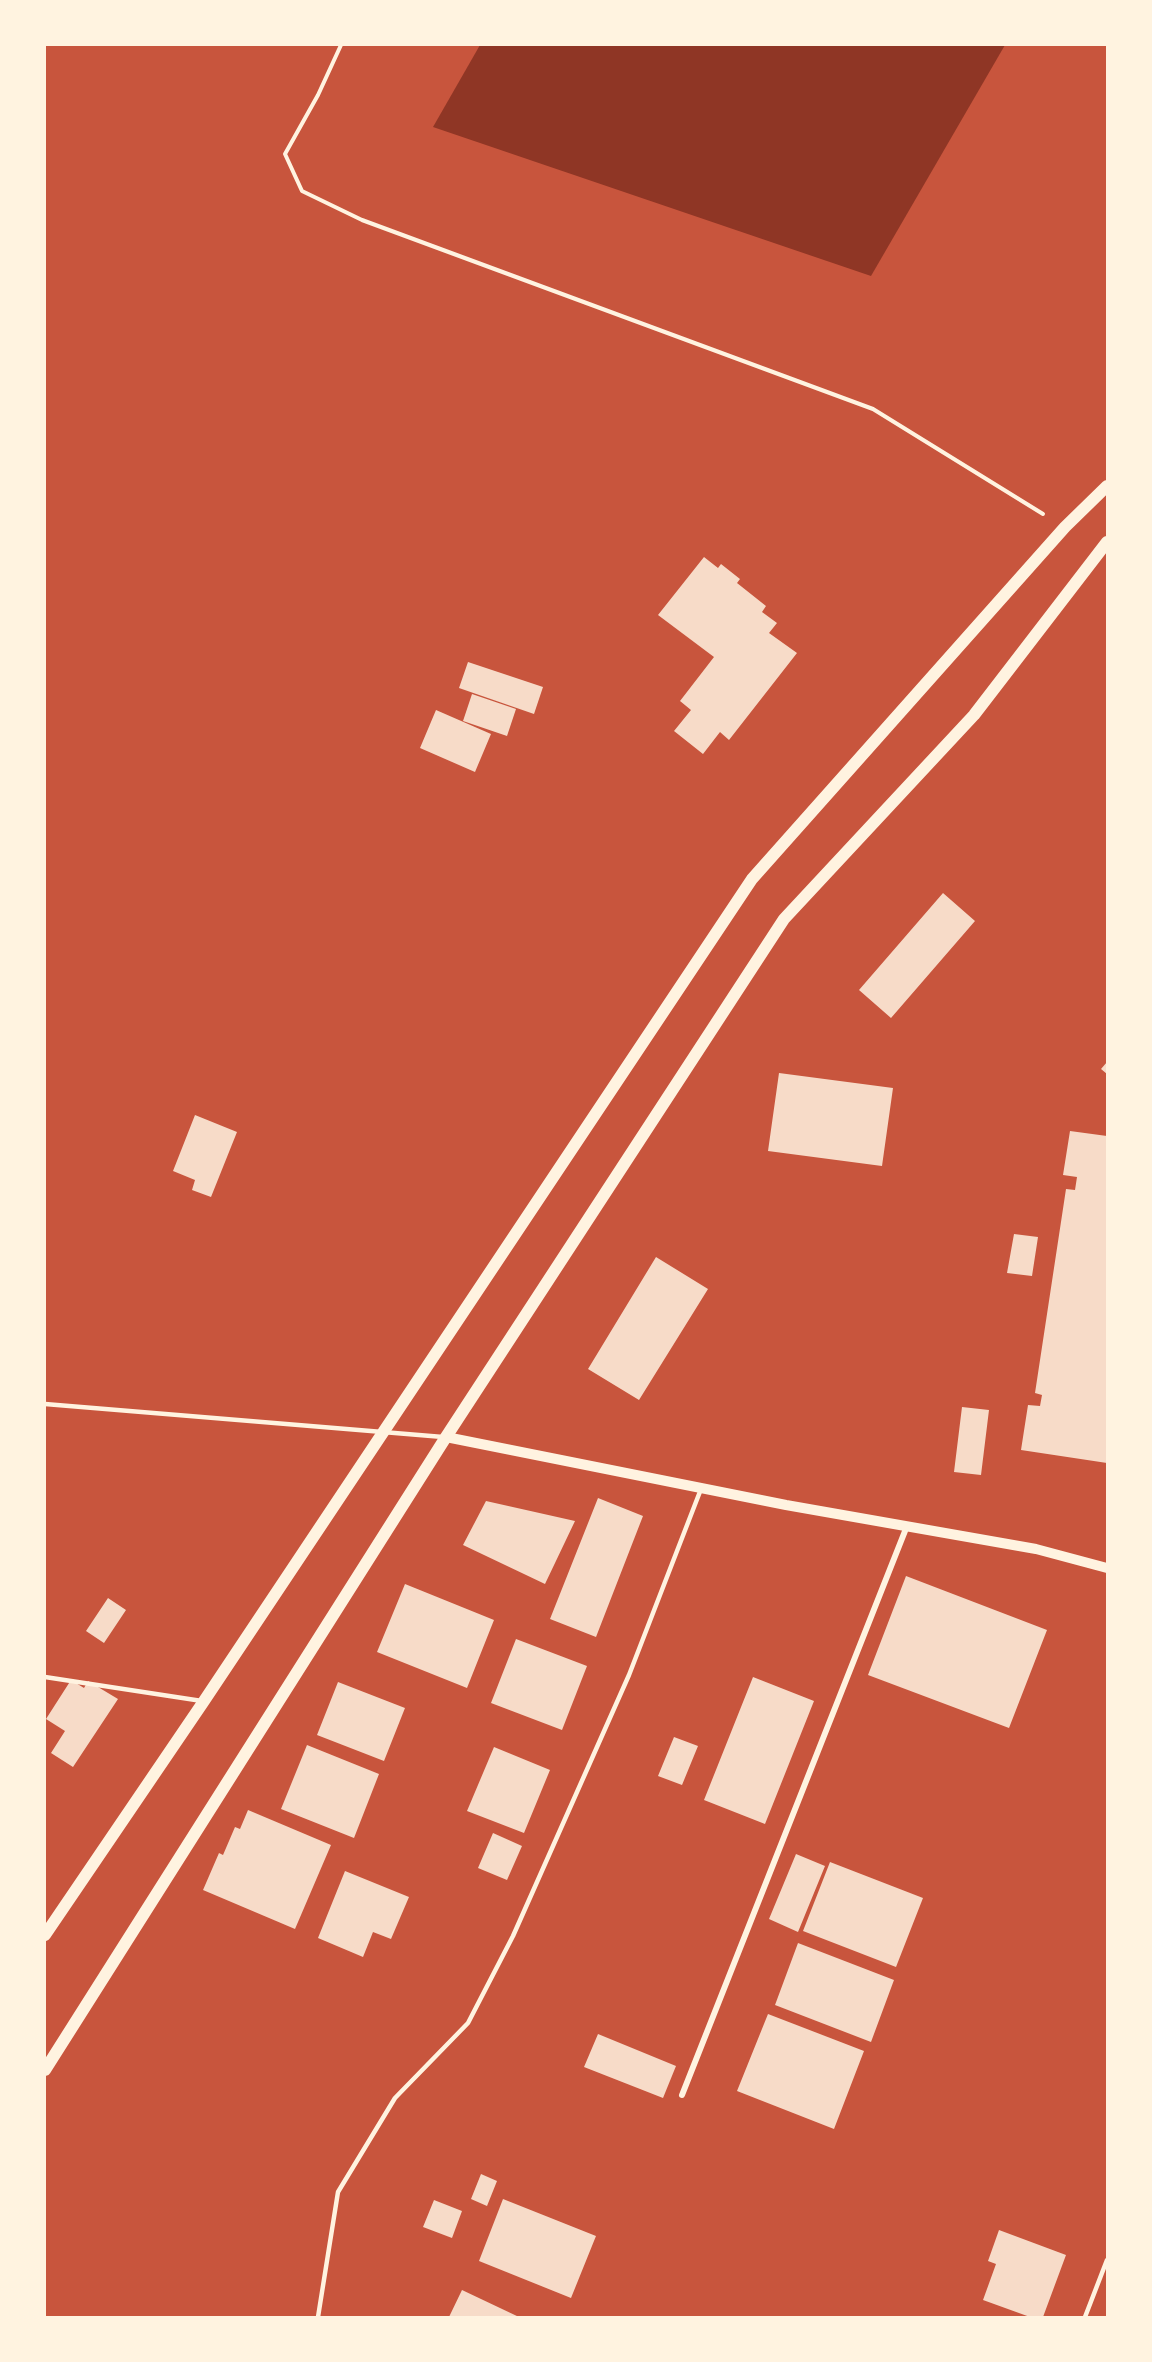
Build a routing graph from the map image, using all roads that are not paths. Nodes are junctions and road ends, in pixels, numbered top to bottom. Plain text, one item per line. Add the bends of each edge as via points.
1 (1107, 486) edge
2 (1107, 542) edge
3 (45, 1404) edge
4 (381, 1433) junction
5 (446, 1437) junction
6 (702, 1486) junction
7 (907, 1526) junction
8 (1107, 1568) edge
9 (45, 1677) edge
10 (204, 1701) junction
11 (45, 1935) edge
12 (45, 2070) edge
13 (682, 2095) dead end
14 (1107, 2260) edge
15 (318, 2317) edge
16 (1085, 2317) edge

1 - 4 main road via 1065,527 752,879
2 - 5 main road via 974,715 784,919
3 - 4 lane
4 - 5 lane
4 - 10 main road
5 - 6 street
5 - 12 main road
6 - 7 street
6 - 15 lane via 628,1675 513,1936 468,2023 395,2098 338,2192
7 - 8 street via 1036,1549
7 - 13 street
9 - 10 lane
10 - 11 main road
14 - 16 lane

